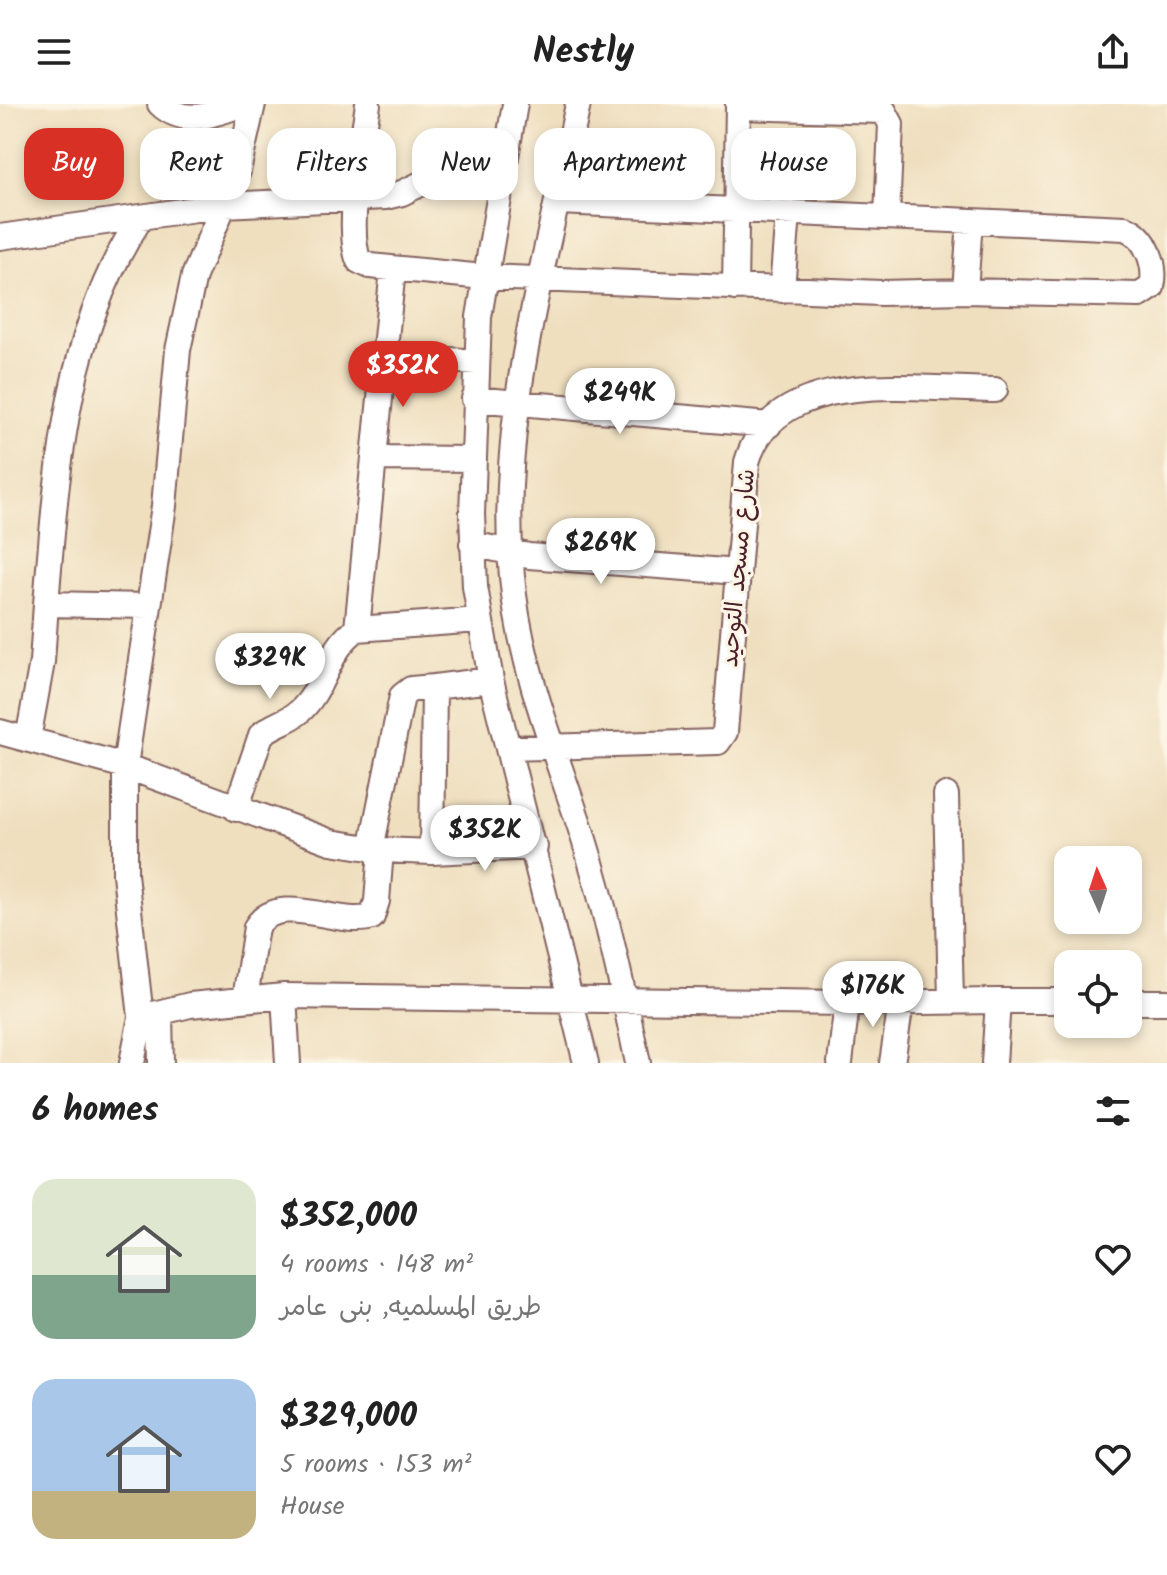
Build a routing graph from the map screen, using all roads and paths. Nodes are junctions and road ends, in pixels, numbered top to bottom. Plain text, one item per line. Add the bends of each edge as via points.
1 (160, 104) edge
2 (243, 104) edge
3 (253, 104) edge
4 (368, 104) edge
5 (515, 104) edge
6 (578, 104) edge
7 (738, 106) edge
8 (214, 109) edge
9 (365, 128) edge
10 (510, 128) edge
11 (318, 200) edge
12 (356, 200) edge
13 (497, 200) edge
14 (559, 202) junction
15 (224, 205) junction
16 (736, 210) junction
17 (788, 213) junction
18 (887, 217) junction
19 (140, 219) junction
20 (970, 221) junction
21 (0, 237) edge
22 (393, 269) junction
23 (484, 277) junction
24 (541, 280) junction
25 (735, 288) junction
26 (782, 290) junction
27 (965, 291) junction
28 (385, 355) junction
29 (476, 362) junction
30 (995, 390) dead end
31 (474, 399) junction
32 (518, 403) junction
33 (769, 425) junction
34 (374, 458) junction
35 (473, 459) junction
36 (472, 544) junction
37 (511, 553) junction
38 (738, 572) junction
39 (46, 604) junction
40 (149, 606) junction
41 (479, 620) junction
42 (357, 629) junction
43 (491, 680) junction
44 (434, 687) junction
45 (0, 732) edge
46 (28, 739) junction
47 (555, 747) junction
48 (508, 748) junction
49 (125, 766) junction
50 (946, 795) dead end
51 (236, 809) junction
52 (535, 847) junction
53 (376, 849) junction
54 (432, 852) junction
55 (284, 996) junction
56 (571, 998) junction
57 (625, 998) junction
58 (245, 999) junction
59 (951, 1000) junction
60 (998, 1001) junction
61 (1054, 1001) edge
62 (1142, 1002) edge
63 (1167, 1002) edge
64 (847, 1003) junction
65 (901, 1003) junction
66 (151, 1015) junction
67 (132, 1063) edge
68 (161, 1063) edge
69 (288, 1063) edge
70 (586, 1063) edge
71 (638, 1063) edge
72 (840, 1063) edge
73 (892, 1063) edge
74 (994, 1063) edge

1 - 8 street via 180,117
2 - 8 street
3 - 15 street via 242,160
4 - 9 street
5 - 10 street
6 - 14 street
7 - 16 street
7 - 18 street via 884,111 891,124
11 - 15 street
12 - 22 street via 359,261
13 - 23 street
14 - 16 street
14 - 24 street
15 - 19 street
15 - 40 street via 194,276 178,350
16 - 17 street
16 - 25 street
17 - 18 street
17 - 26 street
18 - 20 street
19 - 21 street
19 - 39 street via 110,268 81,346 65,428
20 - 27 street
20 - 27 street via 1125,228 1144,245 1153,267 1152,287 1140,295
22 - 23 street
22 - 28 street
23 - 24 street
23 - 29 street
24 - 25 street
24 - 32 street
25 - 26 street
26 - 27 street
28 - 29 street
28 - 34 street
29 - 31 street
30 - 33 street, شارع مسجد التوحيد via 824,392 785,410
31 - 32 street
31 - 35 street
32 - 33 street
32 - 37 street
33 - 38 street, شارع مسجد التوحيد via 747,462
34 - 35 street
34 - 42 street
35 - 36 street
36 - 37 street
36 - 41 street
37 - 38 street
37 - 47 street via 521,635
38 - 47 street, شارع مسجد التوحيد via 723,738 712,743
39 - 40 street
39 - 46 street
40 - 49 street
41 - 42 street
41 - 43 street
42 - 51 street via 339,644 300,711 261,735
43 - 44 street
43 - 48 street
44 - 53 street via 411,689 402,696
44 - 54 street
45 - 46 street
46 - 49 street
47 - 48 street, شارع مسجد التوحيد
47 - 57 street via 603,904
48 - 52 street
49 - 51 street
49 - 66 street via 125,874
50 - 59 street
51 - 53 street via 331,842
52 - 54 street
52 - 56 street
53 - 54 street
53 - 58 street via 377,901 372,917 280,911 261,919
55 - 56 street
55 - 58 street
55 - 69 street
56 - 57 street
56 - 70 street
57 - 64 street
57 - 71 street
58 - 66 street
59 - 60 street
59 - 65 street
60 - 61 street
60 - 74 street
62 - 63 street
64 - 65 street
64 - 72 street
65 - 73 street
66 - 67 street
66 - 68 street

